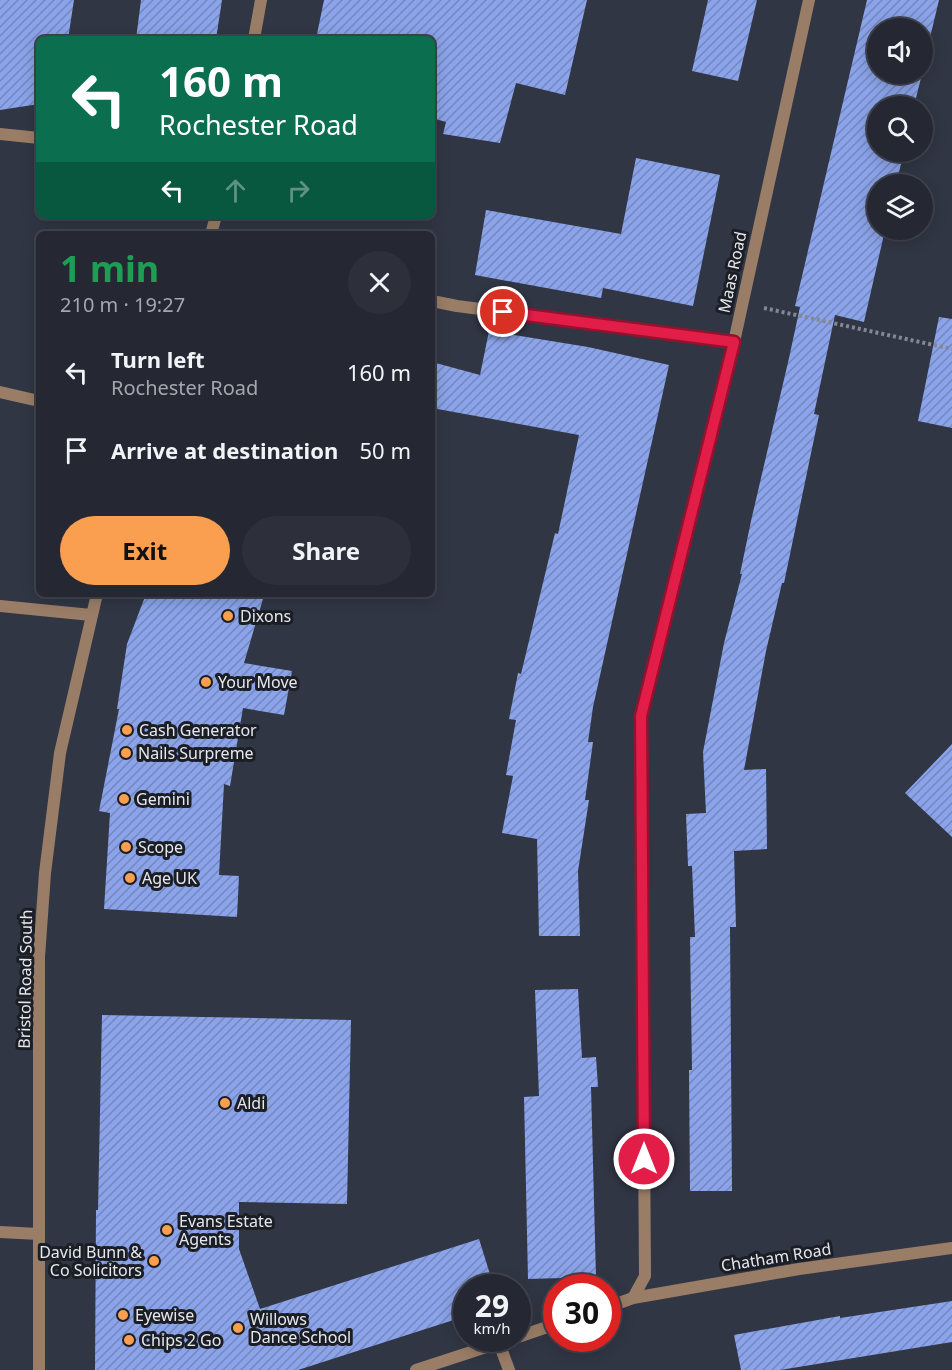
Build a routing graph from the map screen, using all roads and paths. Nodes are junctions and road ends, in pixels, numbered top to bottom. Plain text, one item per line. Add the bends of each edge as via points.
1 (261, 0) edge
2 (808, 0) edge
3 (255, 36) edge
4 (0, 134) edge
5 (36, 138) edge
6 (435, 302) edge
7 (742, 303) junction
8 (734, 342) junction
9 (952, 349) edge
10 (0, 392) edge
11 (36, 400) edge
12 (97, 597) edge
13 (0, 606) edge
14 (91, 615) junction
15 (0, 1232) edge
16 (39, 1234) junction
17 (952, 1248) edge
18 (633, 1299) junction
19 (621, 1303) edge
20 (471, 1352) edge
21 (502, 1352) edge
22 (39, 1370) edge
23 (416, 1370) edge
24 (509, 1370) edge

1 - 3 street
2 - 7 street, Maas Road
4 - 5 street
6 - 8 street
7 - 8 street, Maas Road
7 - 9 path
8 - 18 street, Maas Road via 641,716 645,1276
10 - 11 street
12 - 14 street, Bristol Road South
13 - 14 street
14 - 16 street, Bristol Road South via 60,753 45,873 39,957
15 - 16 street
16 - 22 street, Bristol Road South
17 - 18 street, Chatham Road via 799,1269
18 - 19 street, Chatham Road
20 - 23 street
21 - 24 street

